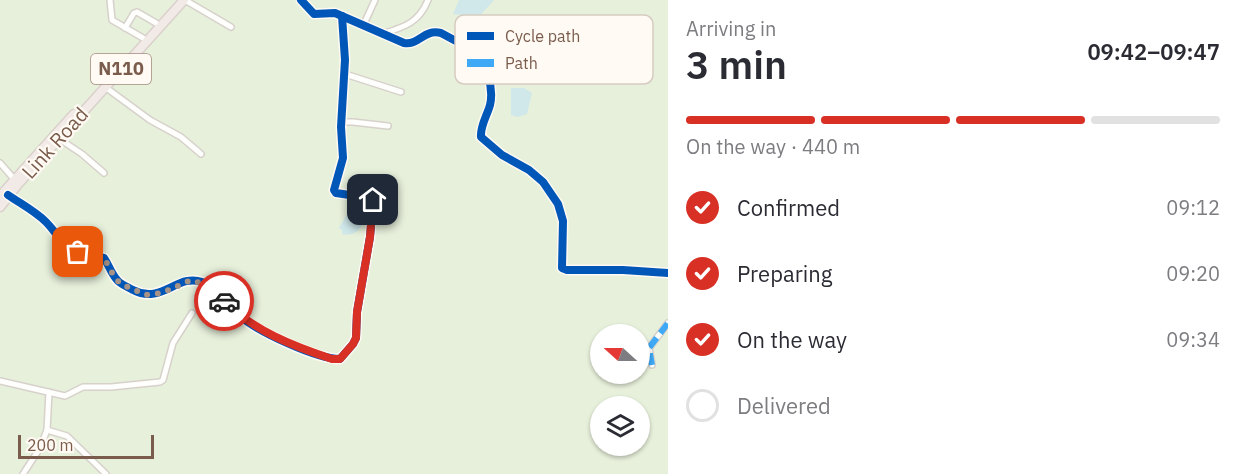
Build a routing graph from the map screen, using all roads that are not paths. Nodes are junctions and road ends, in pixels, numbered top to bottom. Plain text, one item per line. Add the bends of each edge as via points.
1 (110, 0) edge
2 (177, 0) edge
3 (185, 0) edge
4 (301, 0) edge
5 (375, 0) edge
6 (428, 0) edge
7 (342, 16) junction
8 (156, 23) junction
9 (363, 26) junction
10 (231, 27) dead end
11 (125, 28) junction
12 (382, 34) junction
13 (143, 38) junction
14 (455, 41) edge
15 (345, 74) junction
16 (490, 84) edge
17 (105, 87) junction
18 (401, 92) dead end
19 (342, 122) junction
20 (388, 126) dead end
21 (57, 137) junction
22 (201, 154) dead end
23 (0, 163) edge
24 (104, 173) dead end
25 (14, 179) junction
26 (4, 196) edge
27 (0, 207) edge
28 (668, 274) edge
29 (192, 313) dead end
30 (668, 322) edge
31 (652, 365) dead end
32 (0, 381) edge
33 (49, 392) junction
34 (48, 430) junction
35 (23, 474) edge
36 (106, 474) edge

1 - 11 street via 111,19
2 - 8 highway, Link Road / N110
3 - 10 street
3 - 17 highway, Link Road / N110
4 - 7 street via 314,14 332,12
5 - 9 street
6 - 12 street via 413,22
7 - 9 street
7 - 15 street
8 - 11 street via 136,12
8 - 13 highway, Link Road / N110
9 - 12 street
11 - 13 street
12 - 14 street via 409,44 429,32
13 - 21 highway, Link Road / N110
15 - 18 street
15 - 19 street
16 - 28 street via 490,104 481,137 543,182 558,204 563,221 562,268
17 - 21 highway, Link Road / N110
17 - 22 street
19 - 20 street
19 - 26 street via 344,158 334,192 370,198 373,202 356,338 340,359 295,347 247,321 212,287 199,281 188,280 162,293 138,293 115,278 104,258 70,248 36,214
21 - 24 street
21 - 25 highway, Link Road / N110
21 - 26 highway, Link Road / N110
23 - 25 street
25 - 26 highway, Link Road / N110
26 - 27 highway, Link Road / N110
29 - 33 street via 173,343 163,380 83,387 65,396
30 - 31 street via 649,348
32 - 33 street
33 - 34 street
34 - 35 street
34 - 36 street via 67,436

